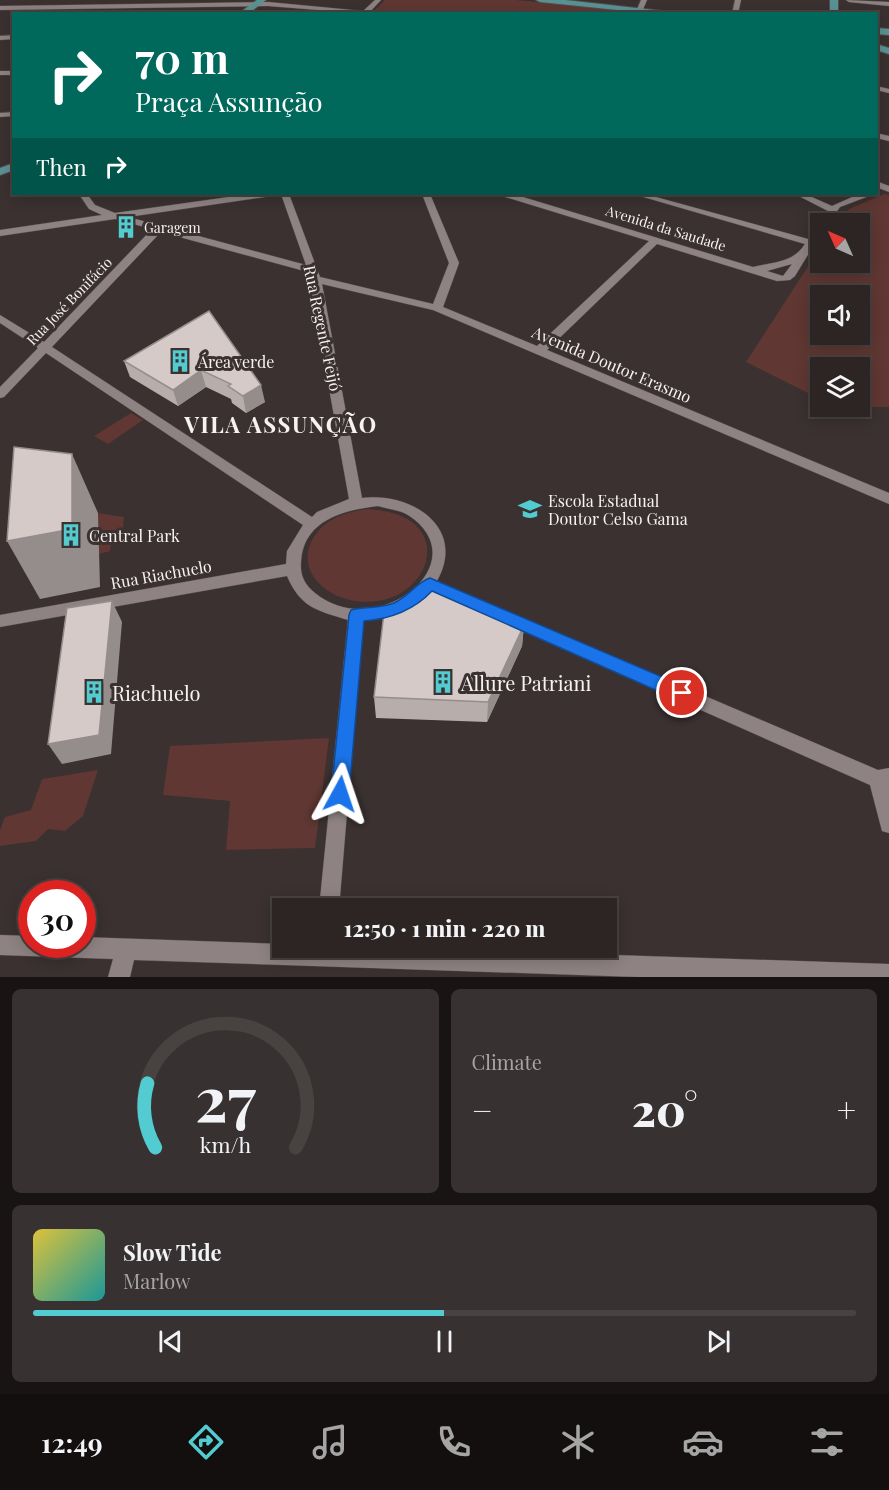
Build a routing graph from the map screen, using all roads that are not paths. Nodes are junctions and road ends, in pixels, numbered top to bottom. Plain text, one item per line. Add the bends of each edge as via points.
1 (112, 0) edge
2 (310, 0) edge
3 (378, 0) edge
4 (540, 0) edge
5 (547, 0) edge
6 (644, 0) edge
7 (849, 0) edge
8 (258, 2) edge
9 (276, 4) junction
10 (889, 4) edge
11 (107, 6) junction
12 (125, 6) junction
13 (90, 7) junction
14 (301, 7) junction
15 (0, 8) edge
16 (639, 11) edge
17 (86, 12) edge
18 (121, 12) edge
19 (245, 12) edge
20 (266, 12) edge
21 (346, 12) edge
22 (366, 12) edge
23 (655, 12) edge
24 (84, 195) edge
25 (258, 195) edge
26 (285, 195) edge
27 (426, 195) edge
28 (508, 195) edge
29 (641, 195) edge
30 (801, 195) edge
31 (864, 195) edge
32 (832, 209) junction
33 (830, 213) edge
34 (115, 216) junction
35 (159, 228) junction
36 (0, 233) edge
37 (656, 240) junction
38 (810, 243) edge
39 (810, 245) edge
40 (803, 257) junction
41 (314, 275) junction
42 (776, 275) junction
43 (437, 308) junction
44 (0, 318) edge
45 (45, 347) junction
46 (539, 351) junction
47 (0, 394) edge
48 (889, 499) edge
49 (356, 502) junction
50 (311, 523) junction
51 (293, 569) junction
52 (430, 584) junction
53 (468, 600) edge
54 (497, 613) edge
55 (356, 615) junction
56 (0, 621) edge
57 (884, 778) edge
58 (889, 824) edge
59 (330, 898) edge
60 (0, 945) edge
61 (126, 949) junction
62 (272, 951) edge
63 (472, 958) edge
64 (889, 975) edge
65 (119, 977) edge

1 - 11 street
2 - 14 street
3 - 22 street
4 - 5 main road
5 - 16 main road
6 - 16 street
7 - 10 street
8 - 9 street
8 - 12 street
8 - 19 main road
9 - 14 street
9 - 20 street
11 - 12 street
11 - 13 street
12 - 18 street
13 - 15 street
13 - 17 street
14 - 21 street
16 - 23 main road
24 - 34 street, Avenida Doutor Erasmo via 92,207
25 - 34 street
26 - 41 street, Rua Regente Feijó
27 - 43 street via 453,263
28 - 37 street, Avenida da Saudade
29 - 38 street
30 - 32 street
31 - 32 street
32 - 33 street
34 - 35 street, Avenida Doutor Erasmo
34 - 36 street
35 - 41 street, Avenida Doutor Erasmo
35 - 45 street, Rua José Bonifácio
37 - 42 street, Avenida da Saudade
37 - 46 street
39 - 40 street
40 - 42 street
40 - 42 street via 789,276
41 - 43 street, Avenida Doutor Erasmo
41 - 49 street, Rua Regente Feijó
43 - 46 street, Avenida Doutor Erasmo
44 - 45 street
45 - 47 street, Rua José Bonifácio
45 - 50 street
46 - 48 street, Avenida Doutor Erasmo
49 - 50 street via 330,510
49 - 52 street via 392,503 427,522 437,537 440,554
50 - 51 street via 296,545
51 - 55 street via 300,588 315,602 336,612
51 - 56 street, Rua Riachuelo
52 - 53 street
52 - 55 street via 401,607
54 - 57 street
55 - 59 street
57 - 58 street
60 - 61 street
61 - 62 street
61 - 65 street
63 - 64 street

